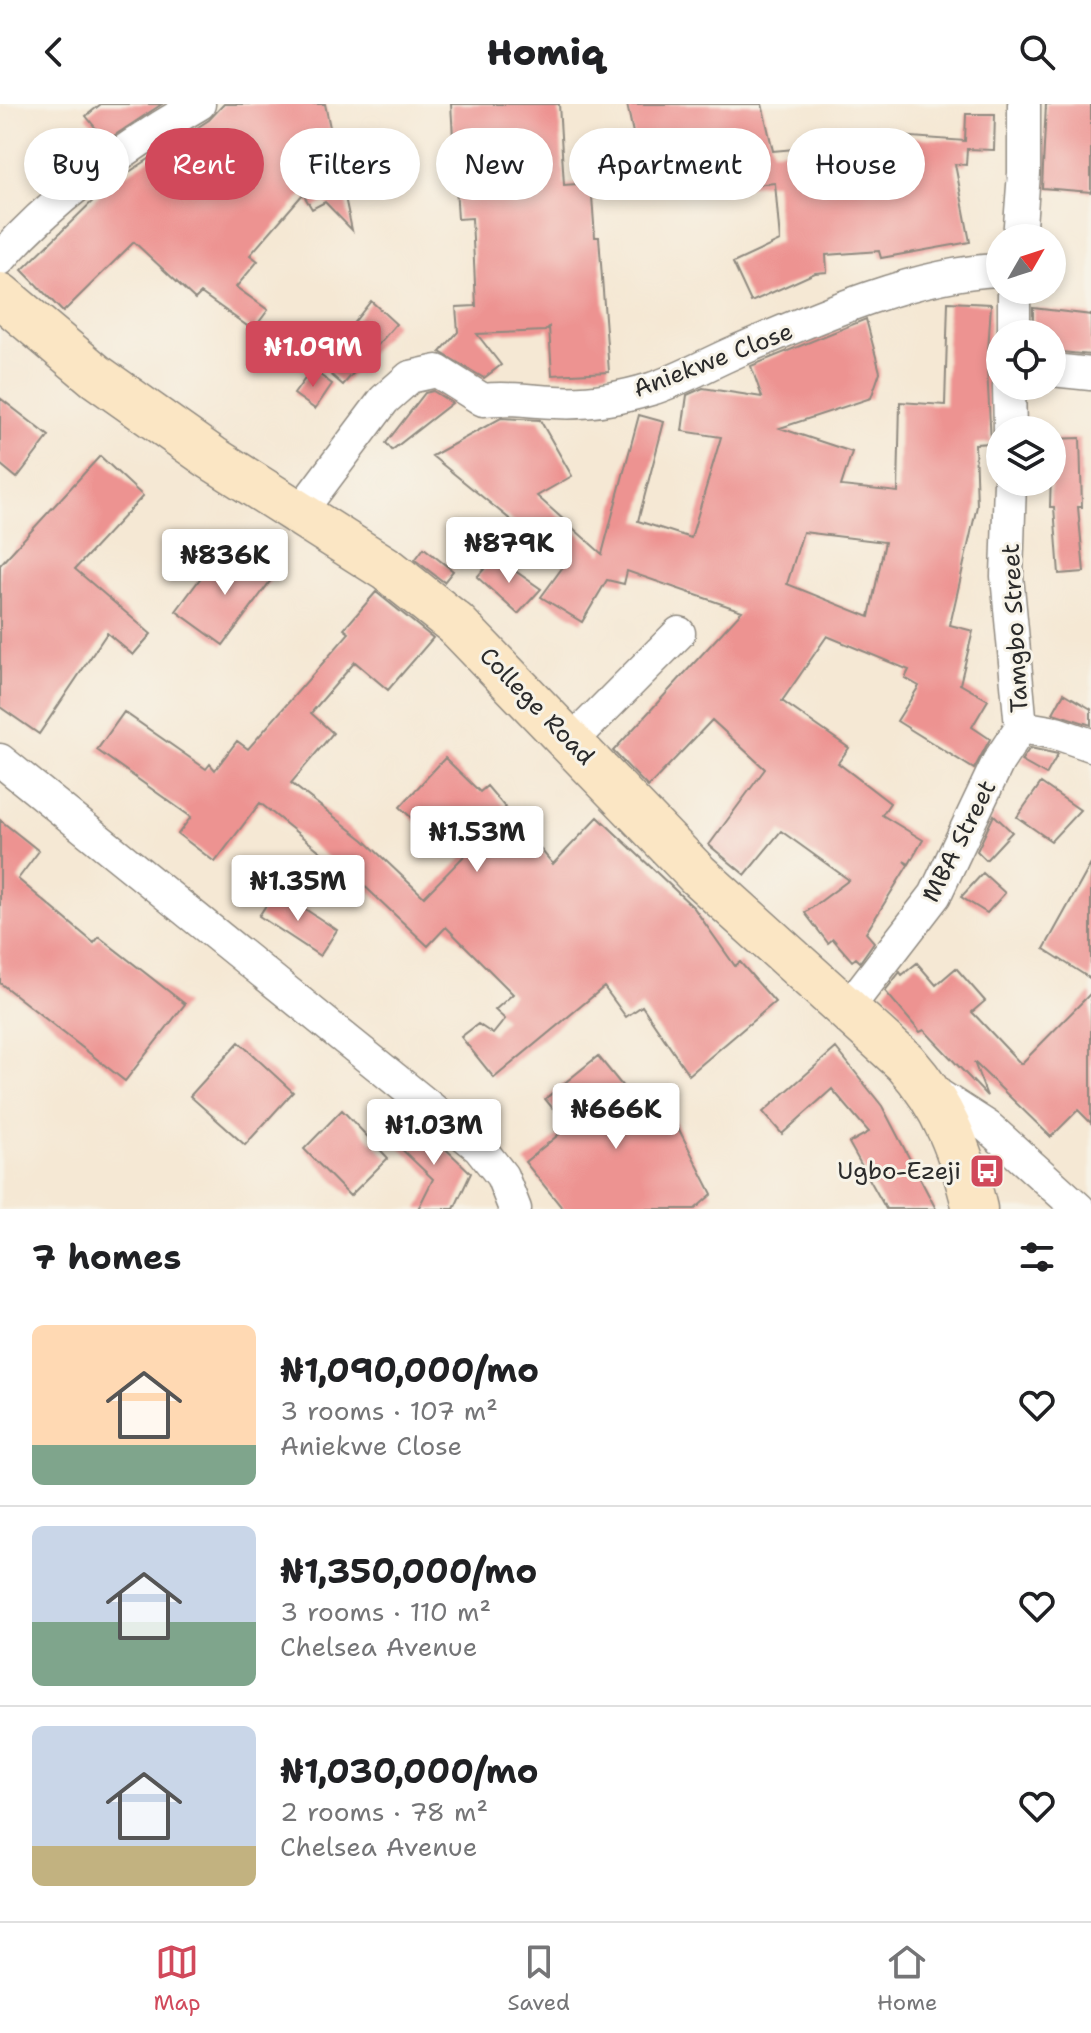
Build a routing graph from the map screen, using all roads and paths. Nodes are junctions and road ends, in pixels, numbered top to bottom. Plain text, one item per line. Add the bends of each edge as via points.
1 (199, 104) edge
2 (1024, 104) edge
3 (1020, 224) edge
4 (0, 259) edge
5 (986, 270) edge
6 (0, 295) edge
7 (1066, 371) edge
8 (1091, 374) edge
9 (1010, 496) edge
10 (300, 512) junction
11 (679, 633) dead end
12 (1021, 727) junction
13 (572, 741) junction
14 (1091, 745) edge
15 (0, 760) edge
16 (847, 1009) junction
17 (932, 1091) junction
18 (514, 1208) edge
19 (975, 1209) edge
20 (1079, 1209) edge

1 - 4 street via 78,187 23,232
2 - 3 street
5 - 10 street, Aniekwe Close via 961,271 911,286 652,389 597,401 511,396 483,400 437,371 410,377 384,400
6 - 10 main road, College Road via 96,376
7 - 8 street
9 - 12 street, Tamgbo Street via 1007,576
10 - 13 main road, College Road via 436,606
11 - 13 street
12 - 14 street
12 - 16 street, MBA Street via 998,762 935,895
13 - 16 main road, College Road via 709,886
15 - 18 street via 479,1147 502,1176
16 - 17 main road, College Road
17 - 19 main road, College Road via 963,1160
17 - 20 street via 988,1127

